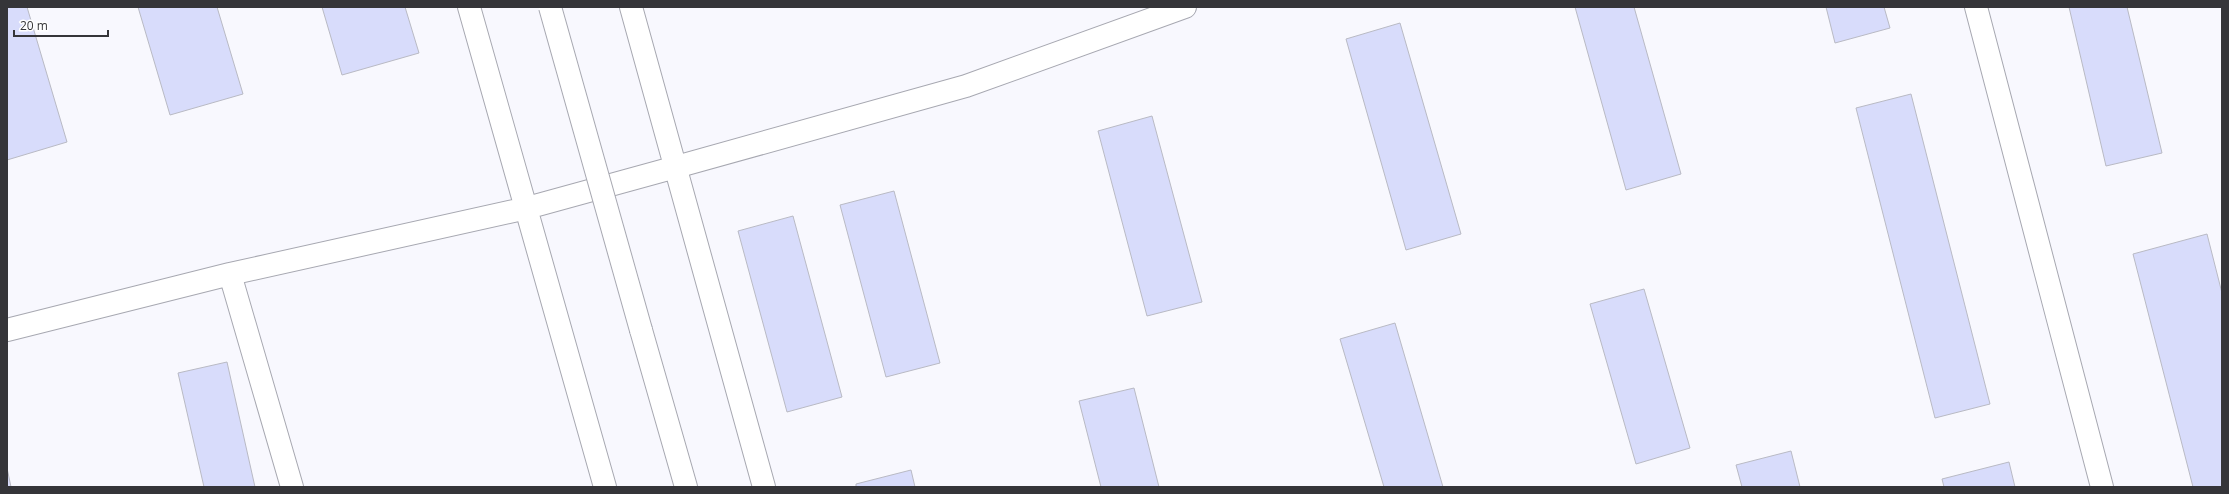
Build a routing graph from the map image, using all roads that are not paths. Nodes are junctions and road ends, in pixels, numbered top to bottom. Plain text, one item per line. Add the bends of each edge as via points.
1 (469, 7) edge
2 (550, 7) edge
3 (631, 7) edge
4 (1185, 7) edge
5 (1976, 7) edge
6 (676, 167) junction
7 (527, 208) junction
8 (230, 274) junction
9 (7, 330) edge
10 (292, 487) edge
11 (605, 487) edge
12 (686, 487) edge
13 (764, 487) edge
14 (2102, 487) edge

1 - 7 street
2 - 12 street, bridge
3 - 6 street
4 - 6 street via 966,86
5 - 14 street
6 - 7 street
6 - 13 street
7 - 8 street
7 - 11 street
8 - 9 street
8 - 10 street

